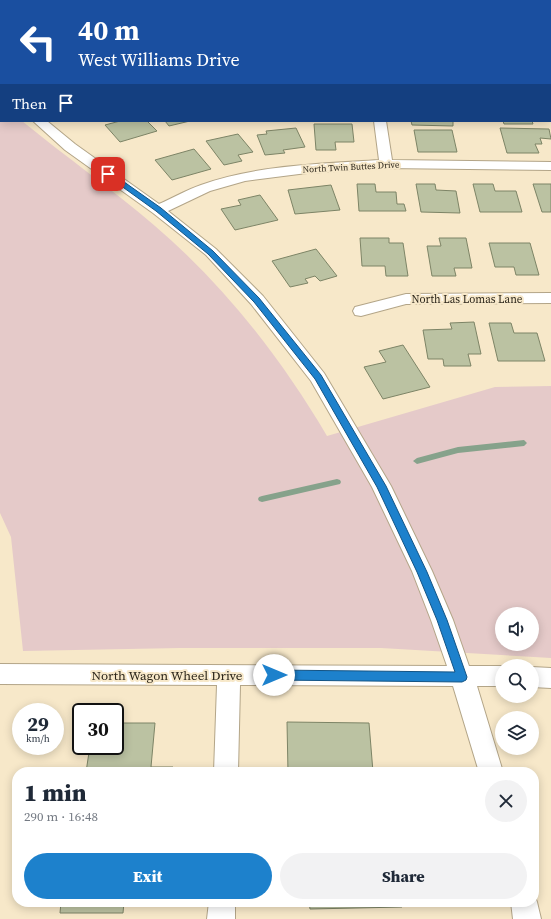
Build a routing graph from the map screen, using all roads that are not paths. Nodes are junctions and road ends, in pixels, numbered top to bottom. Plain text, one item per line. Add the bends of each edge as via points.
1 (40, 122) edge
2 (380, 122) edge
3 (386, 164) junction
4 (551, 166) edge
5 (158, 210) junction
6 (551, 298) edge
7 (361, 311) dead end
8 (0, 674) edge
9 (229, 675) junction
10 (495, 676) edge
11 (462, 677) junction
12 (539, 677) edge
13 (551, 678) edge
14 (226, 767) edge
15 (490, 767) edge
16 (222, 907) edge
17 (525, 907) edge
18 (222, 919) edge
19 (527, 919) edge

1 - 5 street via 70,147
2 - 3 street
3 - 4 street, North Twin Buttes Drive
3 - 5 street, North Twin Buttes Drive via 307,169 244,177 205,188
5 - 11 street via 211,252 246,289 318,377 381,486 422,572
6 - 7 street, North Las Lomas Lane via 406,299
8 - 9 street, North Wagon Wheel Drive
9 - 11 street, North Wagon Wheel Drive
9 - 14 street
10 - 11 street, North Wagon Wheel Drive
11 - 15 street
12 - 13 street
16 - 18 street
17 - 19 street

